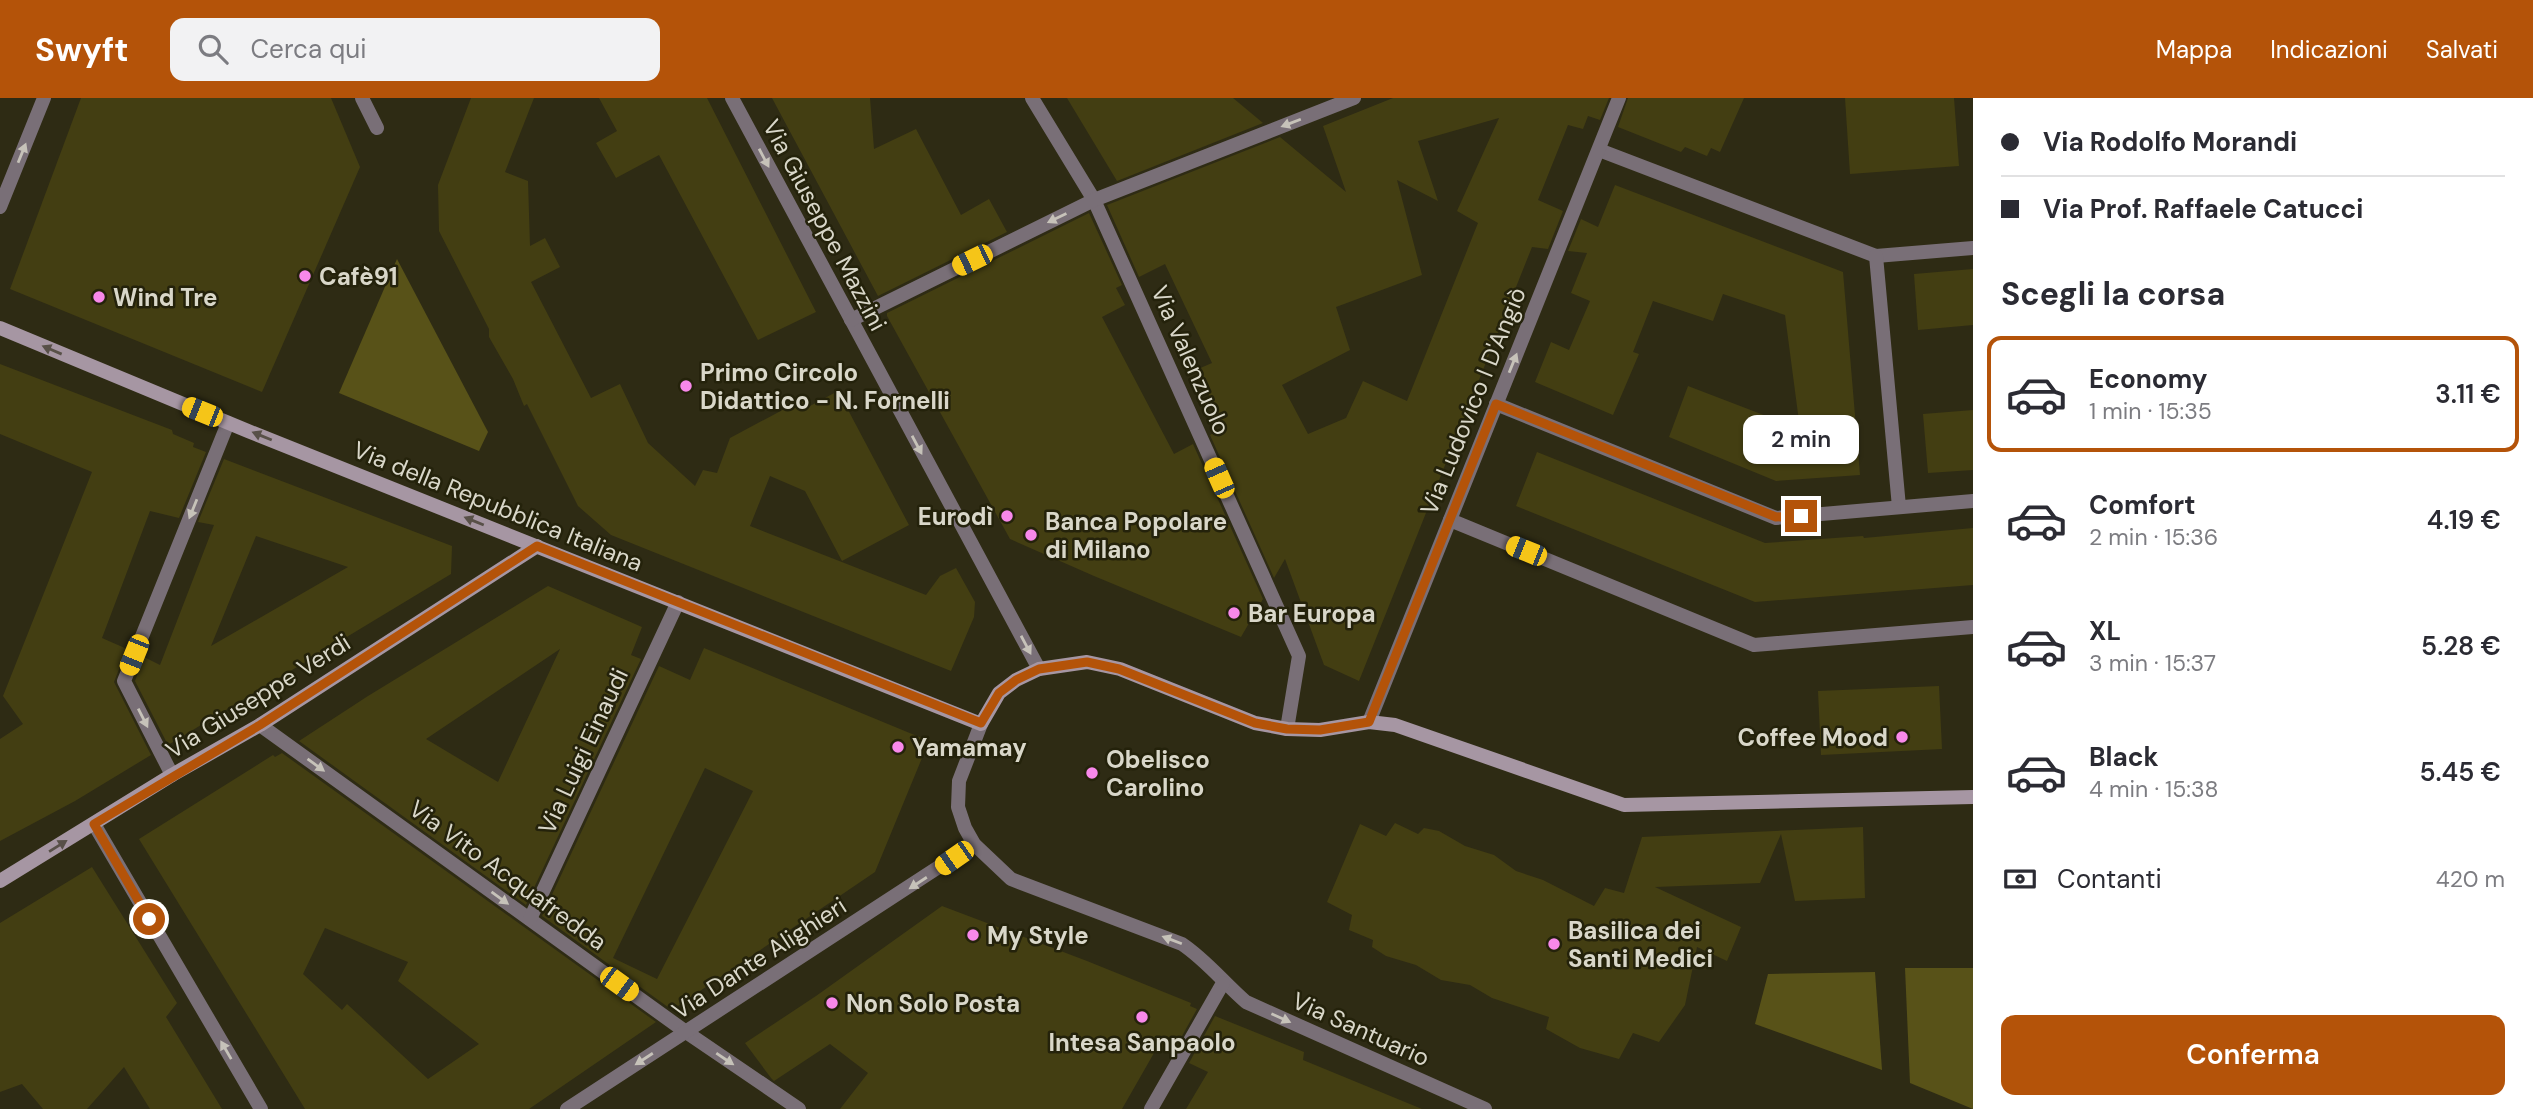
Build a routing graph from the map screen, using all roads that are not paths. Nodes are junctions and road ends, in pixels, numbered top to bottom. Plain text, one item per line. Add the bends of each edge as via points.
1 (44, 98) edge
2 (362, 98) edge
3 (732, 98) edge
4 (1032, 98) edge
5 (1354, 98) edge
6 (1619, 98) edge
7 (1320, 105) edge
8 (377, 128) dead end
9 (1599, 149) junction
10 (1094, 200) junction
11 (0, 207) edge
12 (1973, 248) edge
13 (1876, 256) junction
14 (851, 320) junction
15 (0, 328) edge
16 (1496, 404) junction
17 (228, 423) junction
18 (1973, 501) edge
19 (1899, 508) junction
20 (1450, 520) junction
21 (537, 546) junction
22 (678, 602) junction
23 (1973, 627) edge
24 (1039, 669) junction
25 (1369, 722) junction
26 (981, 723) junction
27 (260, 725) junction
28 (1287, 729) junction
29 (172, 775) junction
30 (1973, 797) edge
31 (94, 824) junction
32 (974, 844) junction
33 (0, 881) edge
34 (530, 919) junction
35 (1223, 983) junction
36 (686, 1032) junction
37 (261, 1109) edge
38 (567, 1109) edge
39 (799, 1109) edge
40 (1151, 1109) edge
41 (1485, 1109) edge

11 -> 1 street
2 - 8 street
3 -> 14 street, Via Giuseppe Mazzini
4 - 10 street, Via Valenzuolo
5 - 7 street
6 - 9 street, Via Ludovico I D'Angiò
7 -> 10 street
9 - 13 street
16 -> 9 street, Via Ludovico I D'Angiò
10 -> 14 street
10 - 28 street, Via Valenzuolo via 1299,656
12 - 13 street
13 - 19 street
14 -> 24 street, Via Giuseppe Mazzini
17 -> 15 street, Via della Repubblica Italiana
16 - 19 street via 1776,517
16 - 20 street, Via Ludovico I D'Angiò
21 -> 17 street, Via della Repubblica Italiana
17 -> 29 street via 124,681
18 - 19 street
20 - 23 street via 1754,645
20 - 25 street, Via Ludovico I D'Angiò
21 - 22 street, Via della Repubblica Italiana
21 - 27 street, Via Giuseppe Verdi
22 - 26 street, Via della Repubblica Italiana
22 - 34 street, Via Luigi Einaudi
24 - 26 street via 999,693
24 - 28 street via 1103,664 1255,723
25 - 28 street via 1320,730
25 - 30 street via 1395,725 1624,805
26 - 32 street via 959,781 958,807
27 - 29 street, Via Giuseppe Verdi
27 -> 34 street, Via Vito Acquafredda
29 - 31 street, Via Giuseppe Verdi
33 -> 31 street, Via Giuseppe Verdi
37 -> 31 street
35 -> 32 street, Via Santuario via 1201,957 1182,944 1011,878
32 -> 36 street, Via Dante Alighieri
34 - 36 street, Via Vito Acquafredda
35 - 40 street
35 -> 41 street, Via Santuario via 1246,1002
36 -> 38 street, Via Dante Alighieri
36 -> 39 street, Via Vito Acquafredda

